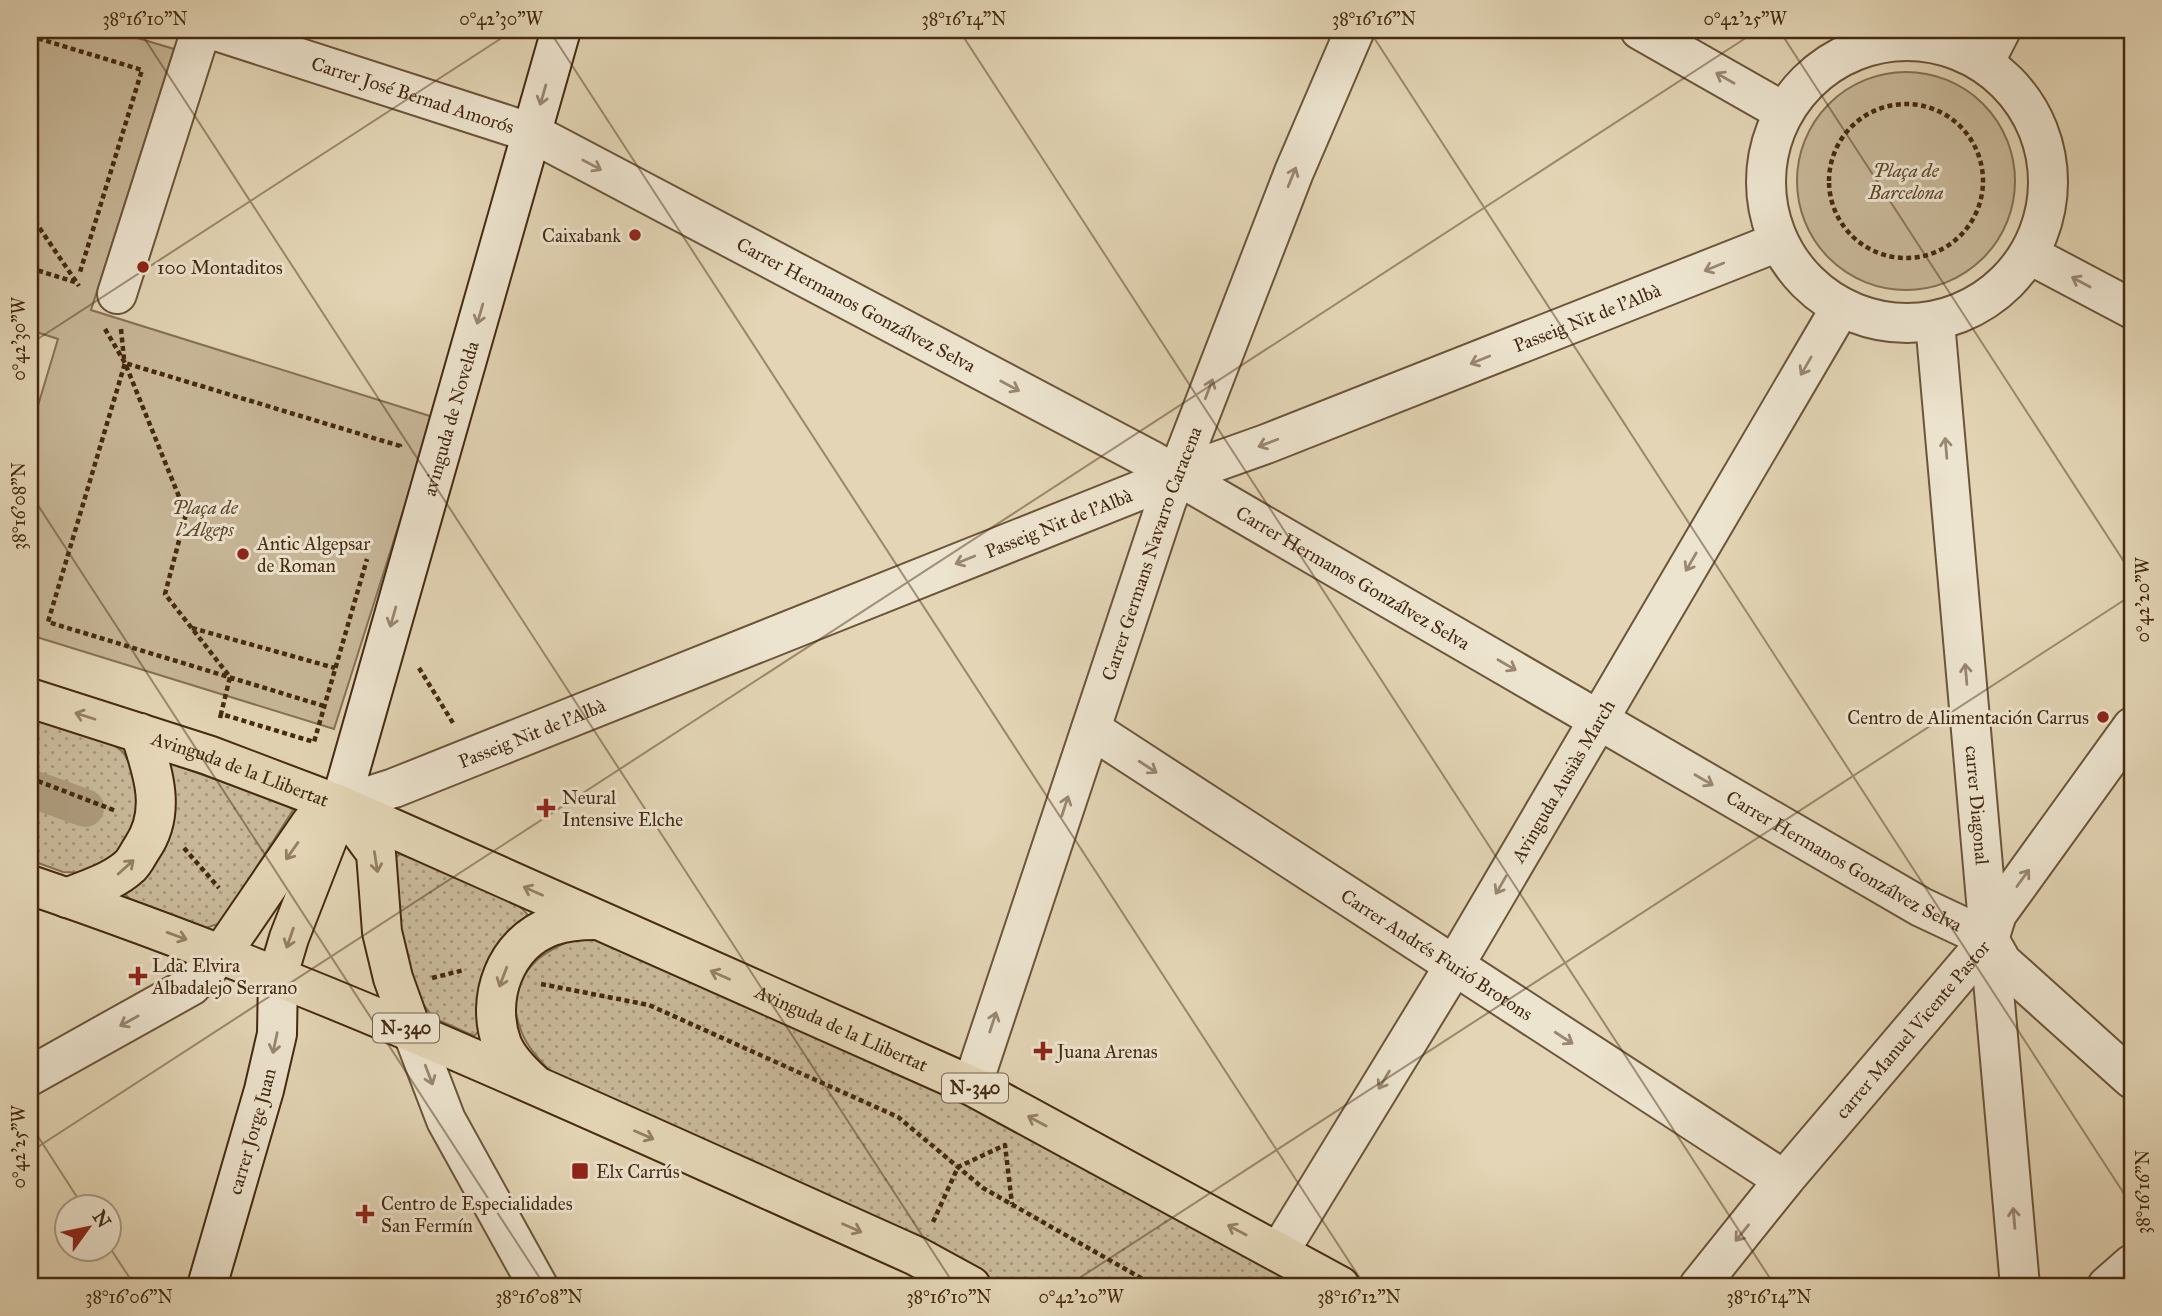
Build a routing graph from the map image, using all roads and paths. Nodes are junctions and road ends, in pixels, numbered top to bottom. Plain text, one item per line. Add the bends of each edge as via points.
1 (201, 30) edge
2 (213, 30) edge
3 (562, 30) edge
4 (1354, 30) edge
5 (1640, 30) edge
6 (30, 36) edge
7 (1885, 36) edge
8 (1992, 46) edge
9 (1784, 112) junction
10 (1954, 122) joint
11 (532, 134) junction
12 (30, 214) edge
13 (1778, 242) junction
14 (2029, 255) junction
15 (30, 268) edge
16 (77, 283) junction
17 (117, 294) dead end
18 (1841, 307) junction
19 (2132, 309) edge
20 (1935, 322) junction
21 (125, 363) junction
22 (396, 460) dead end
23 (1176, 476) junction
24 (369, 551) dead end
25 (191, 628) junction
26 (382, 654) junction
27 (335, 668) junction
28 (230, 677) junction
29 (30, 698) edge
30 (324, 706) junction
31 (221, 714) junction
32 (1599, 719) junction
33 (2132, 727) edge
34 (1091, 729) junction
35 (140, 733) junction
36 (208, 755) junction
37 (474, 756) junction
38 (30, 778) edge
39 (340, 805) junction
40 (153, 825) junction
41 (30, 885) edge
42 (66, 898) junction
43 (249, 912) junction
44 (595, 919) junction
45 (1989, 939) junction
46 (222, 953) junction
47 (1454, 967) junction
48 (278, 975) junction
49 (502, 975) junction
50 (393, 978) junction
51 (412, 1031) junction
52 (30, 1076) edge
53 (2132, 1079) edge
54 (533, 1084) junction
55 (972, 1086) junction
56 (958, 1167) junction
57 (1784, 1180) junction
58 (1012, 1204) junction
59 (931, 1226) dead end
60 (1279, 1252) junction
61 (2132, 1264) edge
62 (207, 1286) edge
63 (538, 1286) edge
64 (971, 1286) edge
65 (1155, 1286) edge
66 (1340, 1286) edge
67 (1699, 1286) edge
68 (2020, 1286) edge
69 (2107, 1286) edge

1 - 17 street
2 - 11 street, Carrer José Bernad Amorós
3 -> 11 street, avinguda de Novelda
23 -> 4 street, Carrer Germans Navarro Caracena
9 -> 5 street
6 - 16 path via 142,70
7 - 8 street via 1943,45
7 - 9 street via 1822,68
8 - 14 street via 2009,83 2037,125 2045,149 2048,199
9 - 13 street via 1769,152 1766,177 1767,203
10 - 10 path via 1974,145 1983,174 1980,205 1965,231 1941,250 1912,259 1881,255 1864,246 1838,218 1831,201 1829,172 1849,128 1882,107 1900,104 1920,105
11 -> 23 street, Carrer Hermanos Gonzálvez Selva
11 -> 26 street, avinguda de Novelda
12 - 16 path
13 - 18 street via 1798,272
13 -> 23 street, Passeig Nit de l'Albà
19 -> 14 street
14 - 20 street via 2003,288 1982,303
15 - 16 path
18 - 20 street via 1884,322
18 -> 32 street, Avinguda Ausiàs March
45 -> 20 street, carrer Diagonal
21 - 22 path via 400,446
21 - 25 path via 186,514 165,594
21 - 28 path via 48,622
23 -> 32 street, Carrer Hermanos Gonzálvez Selva
23 - 34 street, Carrer Germans Navarro Caracena
23 -> 37 street, Passeig Nit de l'Albà
24 - 27 path
25 - 27 path
25 - 28 path
26 - 37 path via 419,668
26 - 39 street, avinguda de Novelda
27 - 30 path
28 - 30 path
28 - 31 path
35 -> 29 highway, Avinguda de la Llibertat / N-340
30 - 31 path via 314,742
31 - 36 path
32 -> 45 street, Carrer Hermanos Gonzálvez Selva via 1921,907
32 -> 47 street, Avinguda Ausiàs March
45 -> 33 street, carrer Manuel Vicente Pastor via 1997,914
34 -> 47 street, Carrer Andrés Furió Brotons
55 -> 34 street, Carrer Germans Navarro Caracena
35 - 36 highway, Avinguda de la Llibertat / N-340
35 - 40 highway, Avinguda de la Llibertat via 155,788 157,817
36 - 39 highway, Avinguda de la Llibertat / N-340
37 - 39 street, Passeig Nit de l'Albà
38 - 40 path
39 -> 43 highway, Avinguda de la Llibertat via 311,823
44 -> 39 highway, Avinguda de la Llibertat / N-340
39 -> 48 highway, Avinguda de la Llibertat
39 -> 50 highway, Avinguda de la Llibertat / N-340 via 376,853 382,932
42 -> 40 highway, Avinguda de la Llibertat via 131,865
40 - 43 path via 171,832 215,885
41 - 42 highway, N-340
42 -> 46 highway, N-340
43 - 46 highway, Avinguda de la Llibertat
44 - 49 highway, N-340 via 550,926 530,938
55 -> 44 highway, Avinguda de la Llibertat / N-340
45 - 53 street via 2002,962
45 - 57 street, carrer Manuel Vicente Pastor
68 -> 45 street, carrer Diagonal
46 - 48 highway, N-340
46 -> 52 street via 191,986
47 -> 57 street, Carrer Andrés Furió Brotons
47 -> 60 street, Avinguda Ausiàs March
48 - 51 highway, N-340
48 -> 62 street, carrer Jorge Juan via 277,1034
49 - 50 path via 477,967 430,979
49 -> 54 highway, N-340 via 496,1023 515,1067
49 - 56 path via 649,1005 898,1117
50 - 51 highway, Avinguda de la Llibertat / N-340
51 - 54 highway, N-340
51 -> 63 street via 446,1120
54 -> 64 highway, N-340 via 916,1256
60 -> 55 highway, Avinguda de la Llibertat / N-340
56 - 58 path
56 - 58 path via 1005,1145
56 - 59 path
57 -> 67 street, carrer Manuel Vicente Pastor
58 - 65 path
60 - 66 highway, Avinguda de la Llibertat / N-340
61 - 69 street

